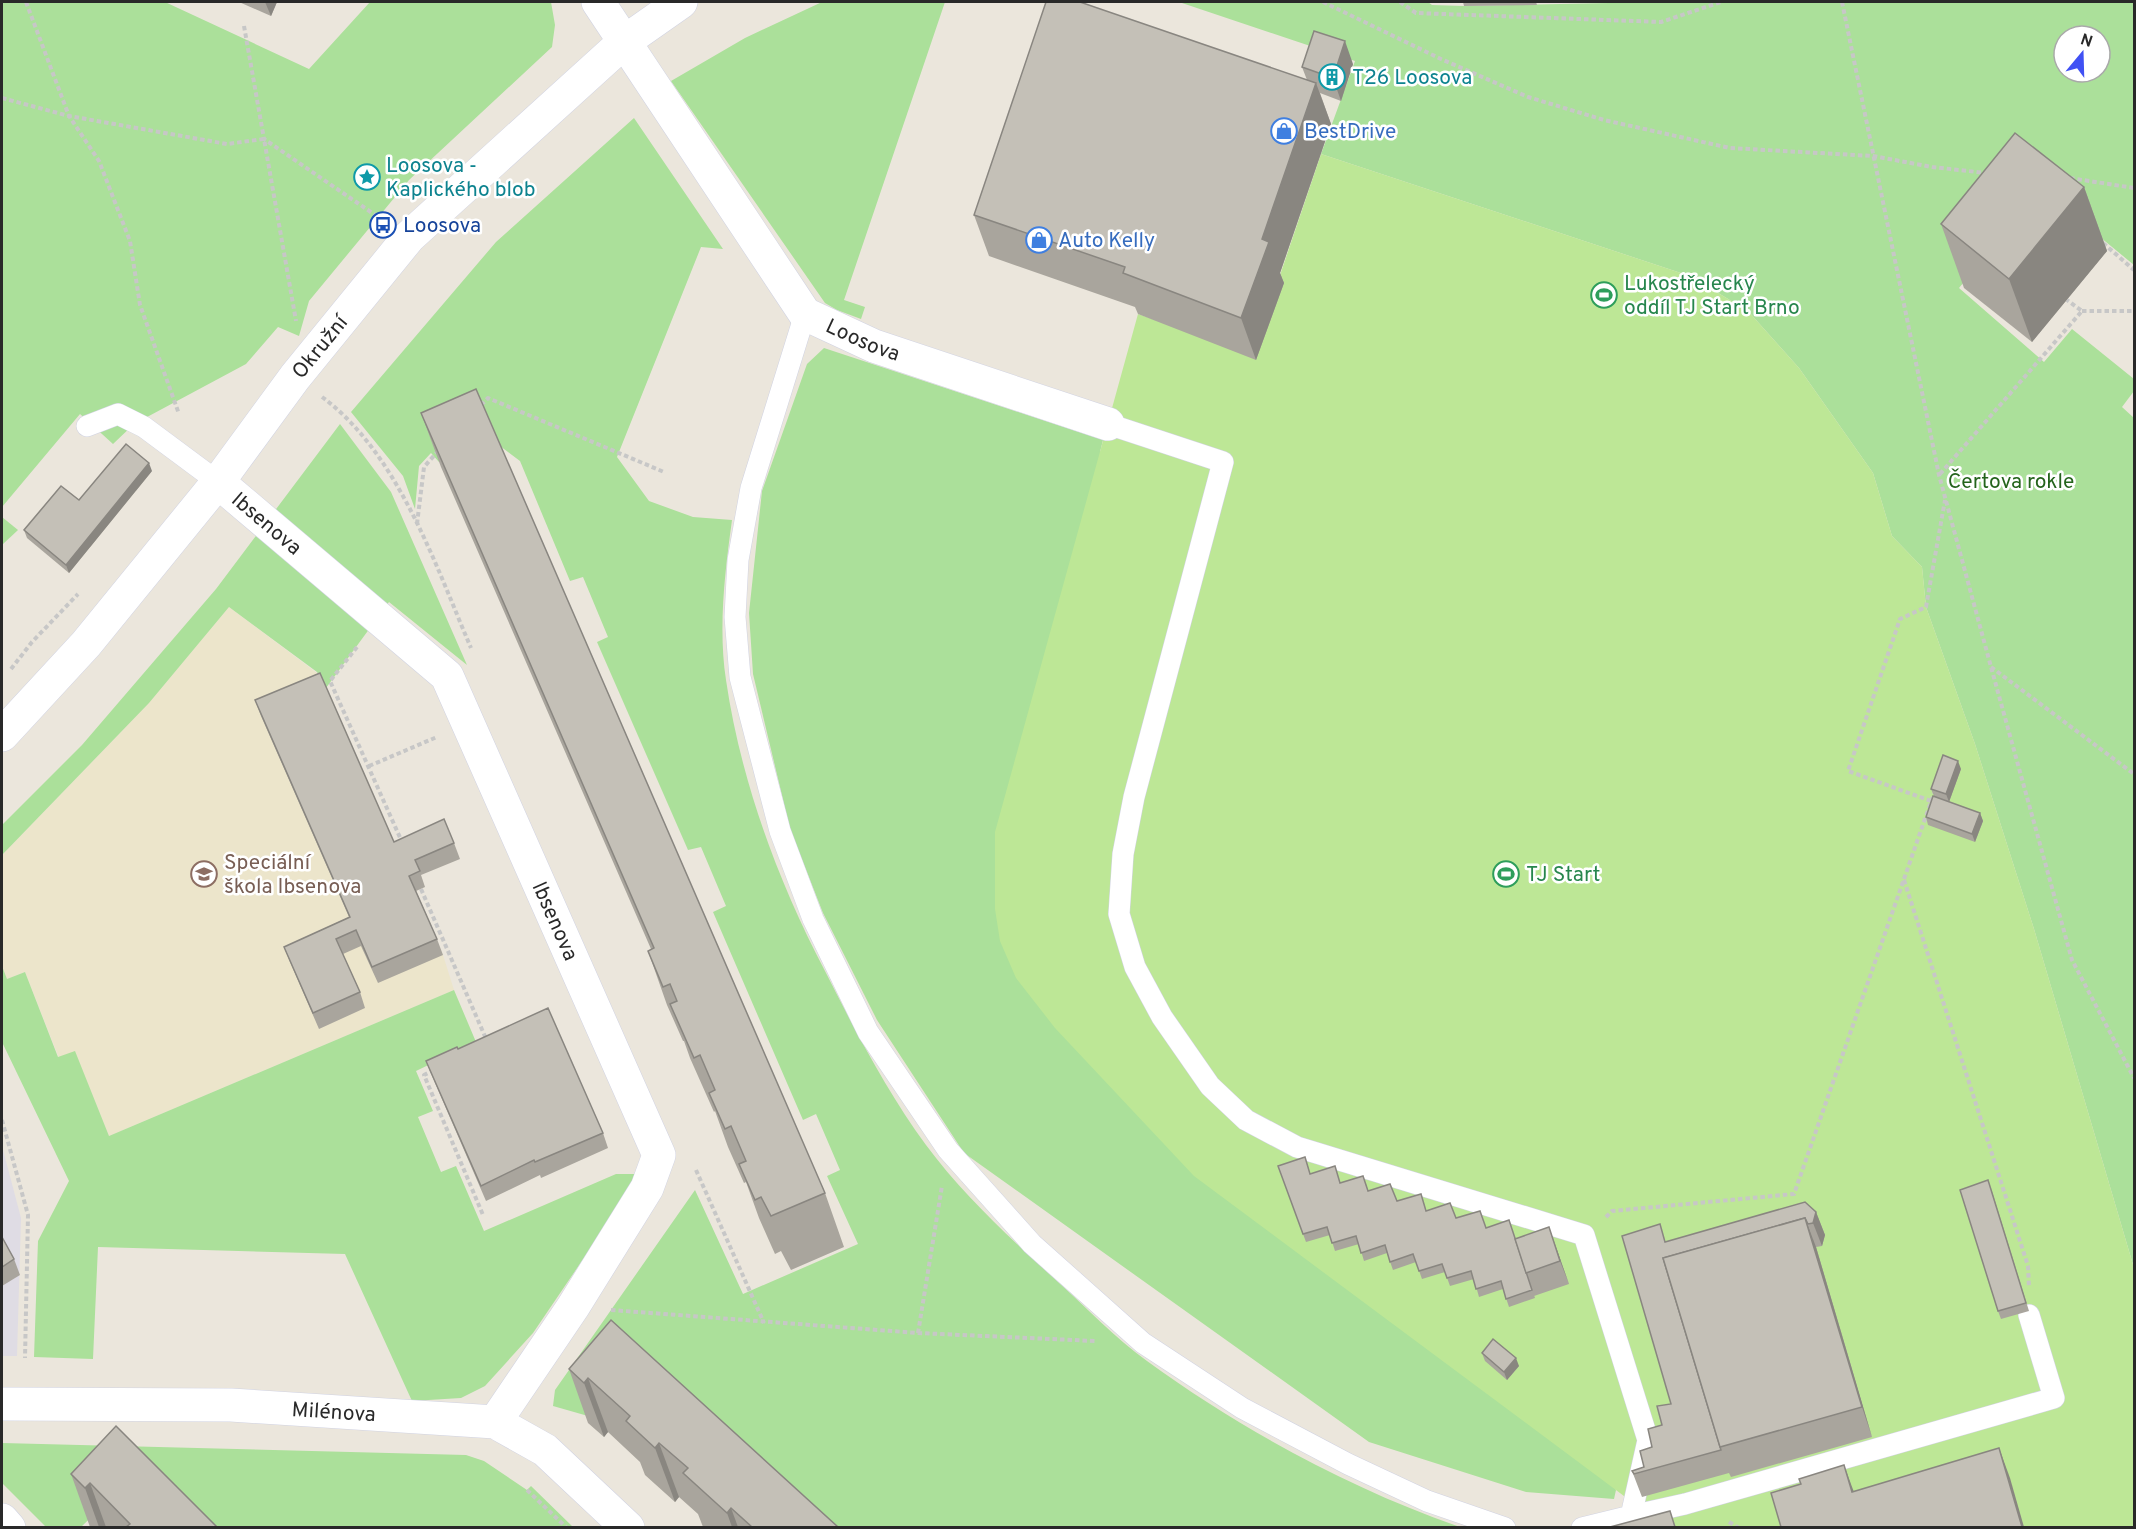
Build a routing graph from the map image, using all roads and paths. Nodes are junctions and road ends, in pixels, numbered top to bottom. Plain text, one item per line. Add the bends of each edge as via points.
1 (26, 2) edge
2 (598, 2) edge
3 (681, 2) edge
4 (1323, 2) edge
5 (1400, 2) edge
6 (1722, 2) edge
7 (1842, 2) edge
8 (244, 26) dead end
9 (624, 42) junction
10 (2, 98) edge
11 (69, 116) junction
12 (264, 139) junction
13 (1873, 156) junction
14 (1989, 173) edge
15 (2068, 178) edge
16 (2134, 188) edge
17 (382, 219) dead end
18 (2102, 242) dead end
19 (2134, 270) edge
20 (2067, 300) dead end
21 (2082, 311) junction
22 (2134, 311) edge
23 (805, 314) junction
24 (297, 328) dead end
25 (321, 396) dead end
26 (480, 406) edge
27 (1108, 424) joint
28 (87, 426) dead end
29 (440, 449) edge
30 (664, 472) dead end
31 (1939, 475) junction
32 (218, 482) junction
33 (1945, 498) junction
34 (417, 524) junction
35 (363, 639) dead end
36 (474, 655) dead end
37 (1991, 667) junction
38 (2, 735) edge
39 (441, 735) dead end
40 (369, 766) junction
41 (2134, 774) edge
42 (1935, 790) edge
43 (1931, 801) junction
44 (403, 844) edge
45 (1904, 880) junction
46 (421, 889) edge
47 (489, 1045) edge
48 (445, 1065) edge
49 (2134, 1078) edge
50 (2, 1120) edge
51 (948, 1150) junction
52 (696, 1170) dead end
53 (483, 1215) dead end
54 (1584, 1235) junction
55 (599, 1309) dead end
56 (2029, 1315) joint
57 (764, 1323) junction
58 (918, 1333) junction
59 (1143, 1343) junction
60 (25, 1358) dead end
61 (2, 1404) edge
62 (495, 1422) junction
63 (527, 1490) dead end
64 (1631, 1516) junction
65 (2, 1520) edge
66 (9, 1527) edge
67 (567, 1527) edge
68 (628, 1527) edge
69 (1505, 1527) edge
70 (1582, 1527) edge

1 - 11 path
2 - 9 street, Loosova
3 - 9 street, Okružní
4 - 13 path via 1528,97 1604,120 1730,148
5 - 6 path via 1416,13 1661,22
7 - 13 path
8 - 12 path
9 - 23 street, Loosova
9 - 32 street, Okružní via 409,237 295,377
10 - 11 path
11 - 12 path via 227,144
12 - 17 path
12 - 24 path
13 - 14 path
13 - 31 path
15 - 16 path
18 - 19 path
20 - 21 path
21 - 22 path
21 - 31 path
23 - 27 street, Loosova via 874,346
23 - 51 lane via 752,488 738,560 735,617 740,677 780,831 813,919 868,1032
25 - 34 path via 340,411 391,475
26 - 30 path via 488,398
27 - 54 lane via 1224,462 1134,797 1124,854 1119,914 1135,967 1161,1017 1210,1086 1246,1119 1297,1147
28 - 32 lane via 118,414 144,427
29 - 34 path via 423,467
31 - 33 path
32 - 38 street, Okružní via 86,644
32 - 62 street, Ibsenova via 447,676 659,1155 640,1198
33 - 37 path
33 - 43 path via 1926,607 1900,619 1848,771
34 - 36 path
35 - 40 path via 330,681
37 - 41 path
37 - 49 path via 2072,960
39 - 40 path
40 - 44 path
42 - 43 path
43 - 45 path
45 - 54 path via 1794,1194 1612,1211
45 - 56 path via 2028,1266
46 - 47 path
48 - 53 path via 424,1075
50 - 60 path via 28,1215
51 - 58 path
51 - 59 lane via 1032,1244
52 - 57 path
54 - 64 lane via 1648,1440
55 - 57 path
56 - 64 lane via 2054,1398
57 - 58 path
58 - 59 path
59 - 69 lane via 1242,1408 1348,1464 1427,1501
61 - 62 street, Milénova via 231,1405
62 - 68 street, Milénova via 545,1450
63 - 67 path
64 - 70 lane
65 - 66 street

